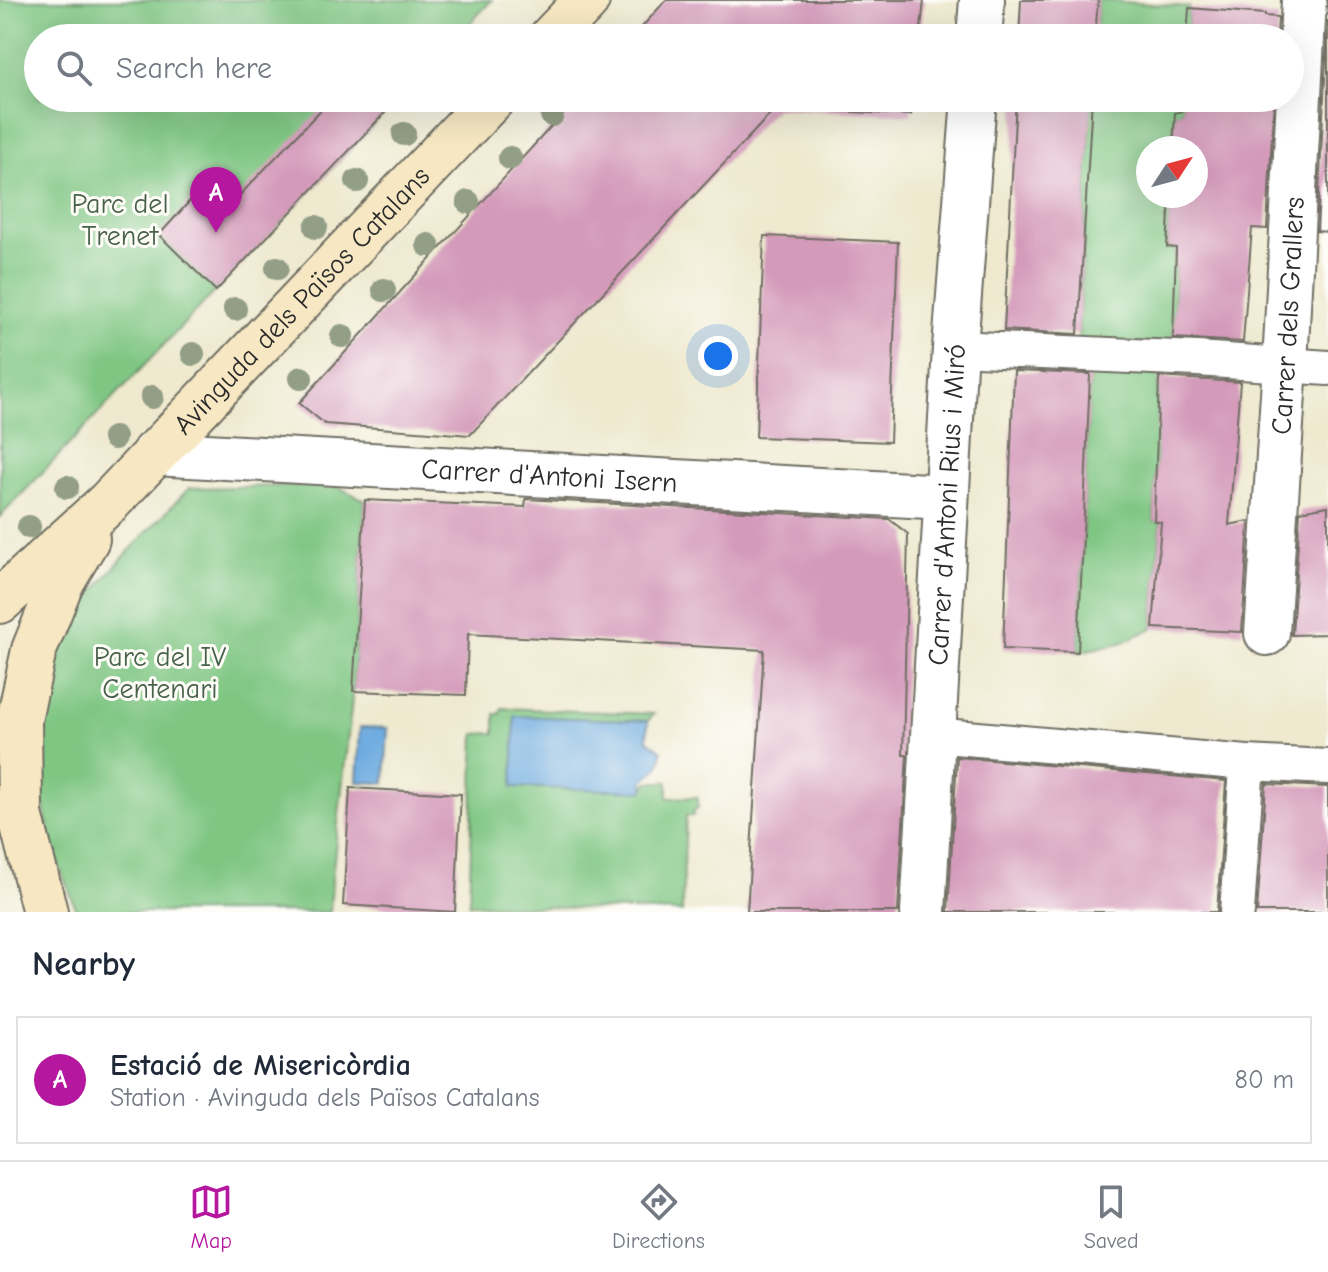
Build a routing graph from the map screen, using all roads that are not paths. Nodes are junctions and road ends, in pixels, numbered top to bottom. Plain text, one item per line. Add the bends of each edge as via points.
1 (982, 0) edge
2 (1304, 0) edge
3 (980, 24) edge
4 (1303, 24) edge
5 (480, 112) edge
6 (973, 112) edge
7 (1298, 112) edge
8 (955, 348) junction
9 (1285, 365) junction
10 (1328, 368) edge
11 (154, 453) junction
12 (946, 497) junction
13 (108, 503) junction
14 (0, 601) edge
15 (1267, 633) dead end
16 (933, 735) junction
17 (1247, 763) junction
18 (1328, 767) edge
19 (0, 858) edge
20 (45, 912) edge
21 (923, 912) edge
22 (1237, 912) edge

1 - 3 street
2 - 4 street, Carrer dels Grallers
5 - 11 main road, Avinguda dels Països Catalans
6 - 8 street, Carrer d'Antoni Rius i Miró
7 - 9 street, Carrer dels Grallers
8 - 9 street
8 - 12 street, Carrer d'Antoni Rius i Miró
9 - 10 street
9 - 15 street, Carrer dels Grallers
11 - 12 street, Carrer d'Antoni Isern
11 - 13 main road, Avinguda dels Països Catalans
12 - 16 street, Carrer d'Antoni Rius i Miró
13 - 14 main road, Avinguda dels Països Catalans
13 - 20 main road, Avinguda dels Països Catalans via 61,583 34,650 19,720 20,814
16 - 17 street
16 - 21 street, Carrer d'Antoni Rius i Miró
17 - 18 street
17 - 22 street
19 - 20 main road via 25,880

